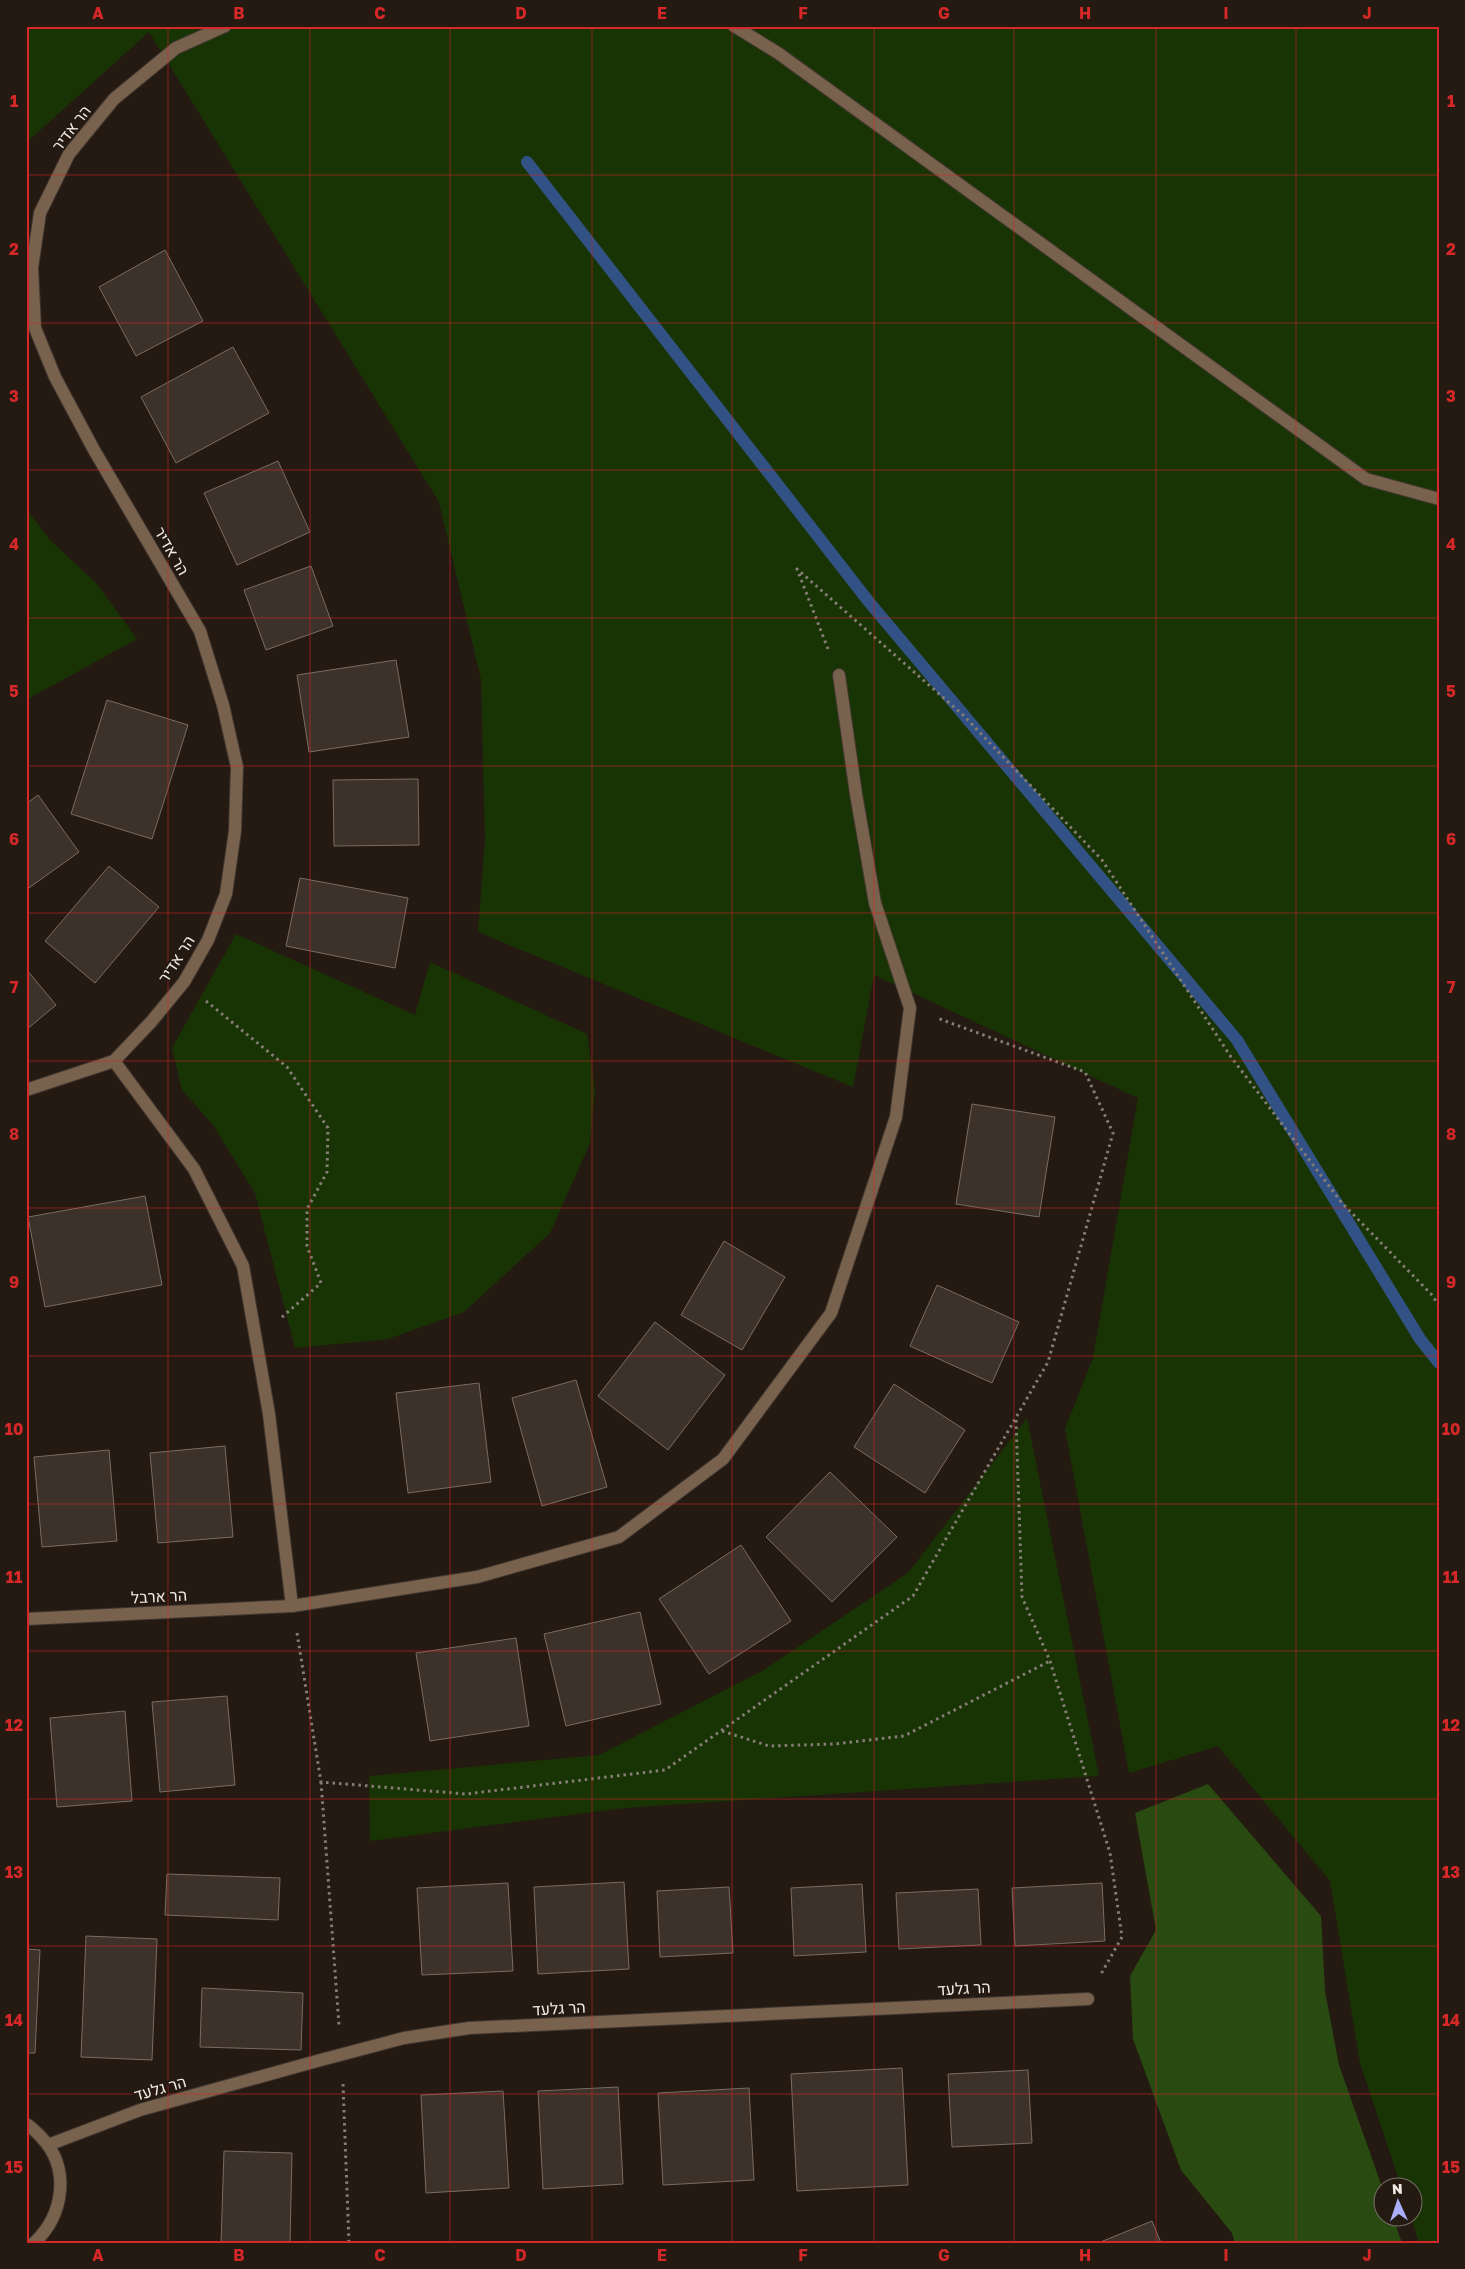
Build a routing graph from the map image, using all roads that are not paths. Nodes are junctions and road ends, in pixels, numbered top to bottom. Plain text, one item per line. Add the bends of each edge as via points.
1 (225, 26) edge
2 (734, 26) edge
3 (1439, 499) edge
4 (839, 675) road end
5 (114, 1061) junction
6 (26, 1090) edge
7 (292, 1606) junction
8 (26, 1619) edge
9 (1088, 1999) road end
10 (26, 2124) edge
11 (48, 2145) junction
12 (34, 2243) edge

1 - 5 street, הר אדיר via 176,48 114,99 69,154 40,213 32,268 35,328 94,450 200,631 223,705 237,766 235,831 226,894 208,940 184,982
2 - 3 street via 778,53 1366,479
4 - 7 street, הר ארבל via 875,903 910,1008 896,1117 831,1313 723,1459 619,1537 477,1577
5 - 6 street, הר אדיר
5 - 7 street via 194,1169 243,1266 269,1414
7 - 8 street, הר ארבל
9 - 11 street, הר גלעד via 469,2028 404,2038 140,2110
10 - 11 street
11 - 12 street via 59,2168 62,2185 58,2209 46,2231

